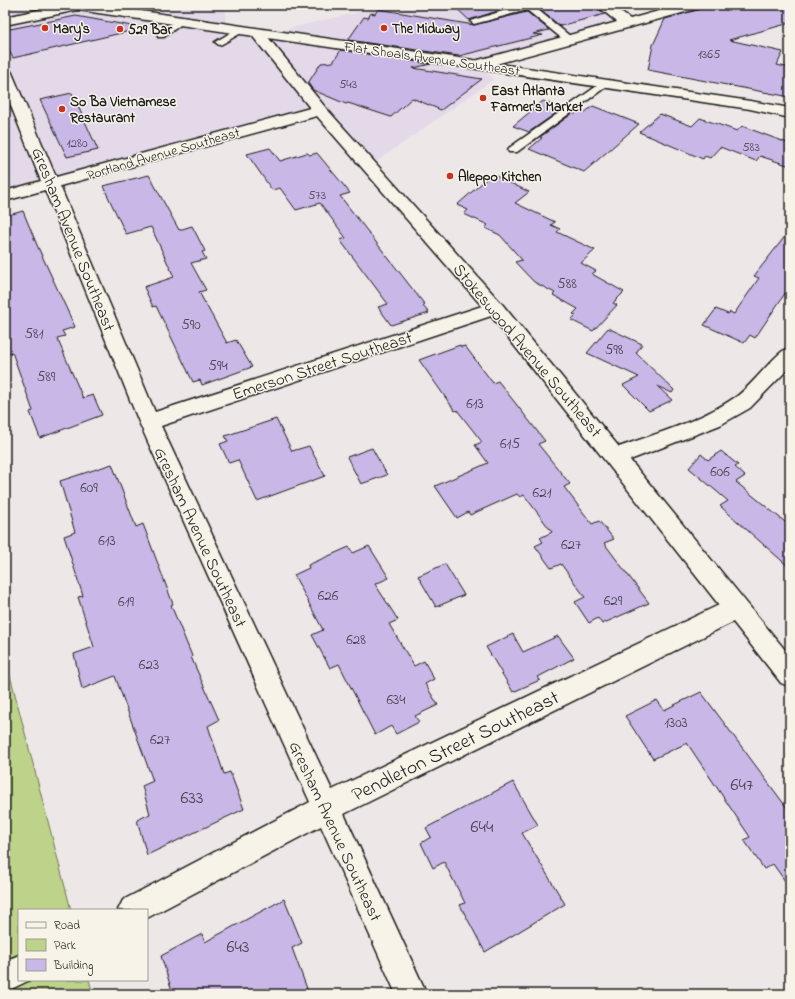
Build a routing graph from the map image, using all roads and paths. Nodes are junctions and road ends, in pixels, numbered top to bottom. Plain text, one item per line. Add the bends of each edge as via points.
1 (19, 5) edge
2 (77, 5) edge
3 (603, 5) edge
4 (695, 5) edge
5 (527, 6) edge
6 (5, 20) edge
7 (180, 21) junction
8 (474, 21) dead end
9 (627, 23) junction
10 (248, 31) junction
11 (161, 35) dead end
12 (568, 40) junction
13 (219, 42) dead end
14 (476, 65) junction
15 (5, 73) edge
16 (604, 84) junction
17 (320, 110) junction
18 (790, 113) edge
19 (513, 150) dead end
20 (51, 184) junction
21 (5, 196) edge
22 (494, 308) junction
23 (790, 354) edge
24 (149, 422) junction
25 (616, 457) junction
26 (737, 608) junction
27 (790, 675) edge
28 (325, 809) junction
29 (135, 909) edge
30 (18, 970) edge
31 (5, 977) edge
32 (412, 994) edge

1 - 6 street via 14,14
2 - 6 street, Flat Shoals Avenue Southeast
2 - 7 street, Flat Shoals Avenue Southeast
3 - 9 street
4 - 9 street
5 - 8 lane
5 - 12 lane
7 - 10 street, Flat Shoals Avenue Southeast
7 - 11 lane
9 - 12 street
10 - 13 lane
10 - 14 street, Flat Shoals Avenue Southeast
10 - 17 street, Stokeswood Avenue Southeast
12 - 14 street
14 - 16 street, Flat Shoals Avenue Southeast
15 - 20 street, Gresham Avenue Southeast
16 - 18 street, Flat Shoals Avenue Southeast
16 - 19 lane
17 - 20 street, Portland Avenue Southeast
17 - 22 street, Stokeswood Avenue Southeast
20 - 21 street, Portland Avenue Southeast
20 - 24 street, Gresham Avenue Southeast
22 - 24 street, Emerson Street Southeast
22 - 25 street, Stokeswood Avenue Southeast
23 - 25 street via 743,403 713,420
24 - 28 street, Gresham Avenue Southeast
25 - 26 street, Stokeswood Avenue Southeast
26 - 27 street, Stokeswood Avenue Southeast
26 - 28 street, Pendleton Street Southeast
28 - 29 street, Pendleton Street Southeast
28 - 32 street, Gresham Avenue Southeast
30 - 31 street

